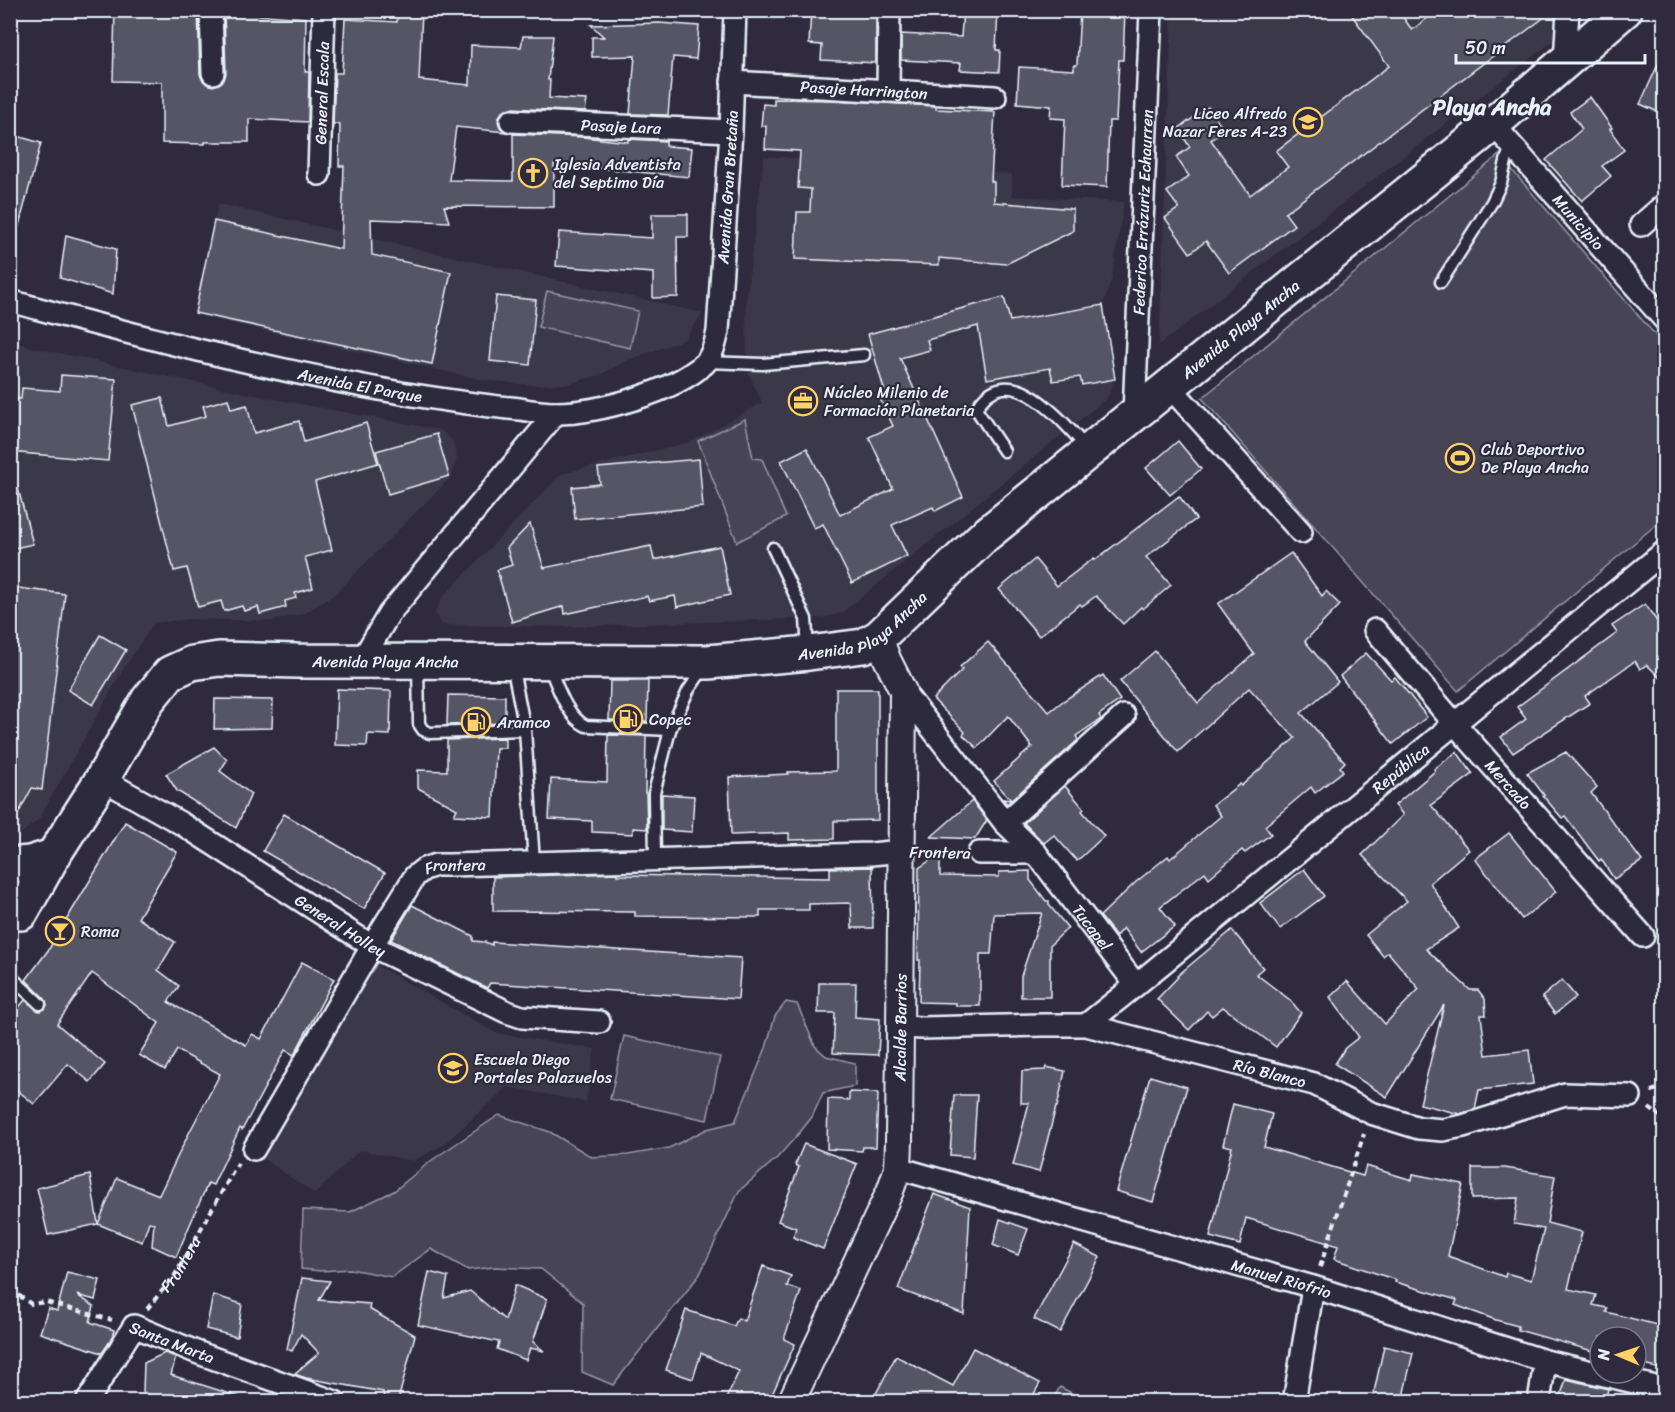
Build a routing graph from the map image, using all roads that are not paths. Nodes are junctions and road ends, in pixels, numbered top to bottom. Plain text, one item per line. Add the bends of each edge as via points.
1 (211, 10) edge
2 (324, 10) edge
3 (735, 10) edge
4 (889, 10) edge
5 (1150, 10) edge
6 (1568, 10) edge
7 (1625, 10) edge
8 (1565, 62) junction
9 (213, 73) dead end
10 (732, 82) junction
11 (888, 91) junction
12 (995, 97) dead end
13 (511, 121) dead end
14 (731, 131) junction
15 (1502, 136) junction
16 (320, 174) dead end
17 (1665, 205) edge
18 (1641, 225) dead end
19 (1441, 282) dead end
20 (10, 301) edge
21 (1665, 320) edge
22 (864, 355) dead end
23 (706, 362) junction
24 (1170, 387) junction
25 (556, 413) junction
26 (1134, 414) junction
27 (1089, 450) junction
28 (1004, 451) dead end
29 (1301, 532) dead end
30 (773, 548) dead end
31 (1665, 552) edge
32 (1375, 630) dead end
33 (879, 637) junction
34 (809, 653) junction
35 (362, 660) junction
36 (418, 661) junction
37 (512, 661) junction
38 (547, 661) junction
39 (708, 662) junction
40 (903, 691) junction
41 (1124, 716) dead end
42 (1455, 724) junction
43 (525, 730) junction
44 (670, 730) junction
45 (102, 779) junction
46 (1005, 823) junction
47 (902, 851) junction
48 (979, 853) road end
49 (1036, 853) junction
50 (53, 856) junction
51 (655, 859) junction
52 (534, 862) junction
53 (10, 865) edge
54 (16, 912) edge
55 (1643, 936) dead end
56 (372, 946) junction
57 (10, 976) edge
58 (1136, 985) junction
59 (40, 1004) dead end
60 (600, 1022) dead end
61 (1086, 1025) junction
62 (901, 1027) junction
63 (1630, 1096) dead end
64 (254, 1149) road end
65 (898, 1168) junction
66 (1313, 1287) junction
67 (1545, 1361) junction
68 (1665, 1389) edge
69 (87, 1401) edge
70 (335, 1401) edge
71 (790, 1401) edge
72 (1294, 1401) edge
73 (1539, 1401) edge

1 - 9 street
2 - 16 street, General Escala
3 - 10 street, Avenida Gran Bretaña
4 - 11 street
5 - 26 street, Federico Errázuriz Echaurren
6 - 8 street
7 - 8 main road, Avenida Playa Ancha
8 - 15 main road, Avenida Playa Ancha
10 - 11 street, Pasaje Harrington
10 - 14 street, Avenida Gran Bretaña
11 - 12 street, Pasaje Harrington
13 - 14 street, Pasaje Lara
14 - 23 street, Avenida Gran Bretaña via 718,331
15 - 19 lane via 1507,156 1501,183
15 - 21 street, Municipio
15 - 24 main road, Avenida Playa Ancha
17 - 18 street
20 - 25 street, Avenida El Parque via 175,345 361,386
22 - 23 lane via 763,364
23 - 25 street, Avenida El Parque via 664,388 639,397
24 - 26 main road, Avenida Playa Ancha
24 - 29 street
25 - 35 street via 389,615
26 - 27 main road, Avenida Playa Ancha
27 - 28 lane via 1032,395 1017,388 1004,388 991,392 976,409
27 - 33 main road, Avenida Playa Ancha via 983,537
30 - 34 lane via 806,619
31 - 42 street, República
32 - 42 street, Mercado
33 - 34 main road, Avenida Playa Ancha via 863,646
33 - 40 street, Alcalde Barrios
34 - 39 main road, Avenida Playa Ancha
35 - 36 main road, Avenida Playa Ancha
35 - 45 main road, Avenida Playa Ancha via 219,659 192,663 170,674 148,700
36 - 37 main road, Avenida Playa Ancha
36 - 43 lane via 419,724 423,730
37 - 38 main road, Avenida Playa Ancha
37 - 43 lane
38 - 39 main road, Avenida Playa Ancha
38 - 44 lane via 578,722 586,726
39 - 44 lane via 688,691
40 - 46 street, Tucapel
40 - 47 street, Alcalde Barrios
41 - 46 street
42 - 55 street, Mercado
42 - 58 street, República
43 - 52 lane
44 - 51 lane via 654,793
45 - 50 main road, Avenida Playa Ancha
45 - 56 street, General Holley via 182,824
46 - 49 street, Tucapel
47 - 51 street, Frontera
47 - 62 street, Alcalde Barrios
48 - 49 street, Frontera
49 - 58 street, Tucapel
50 - 53 main road
50 - 54 main road, Avenida Playa Ancha
51 - 52 street, Frontera
52 - 56 street, Frontera via 435,865 424,869
56 - 60 street, General Holley via 522,1017
56 - 64 street, Frontera
57 - 59 lane
58 - 61 street
61 - 62 street, Río Blanco
61 - 63 street, Río Blanco via 1314,1084 1371,1113 1419,1128 1443,1130 1463,1126 1565,1094
62 - 65 street, Alcalde Barrios
65 - 66 street, Manuel Riofrio
65 - 71 street, Alcalde Barrios
66 - 67 street, Manuel Riofrio
66 - 72 street
67 - 68 street, Manuel Riofrio
67 - 73 street
69 - 70 street, Santa Marta via 134,1326

